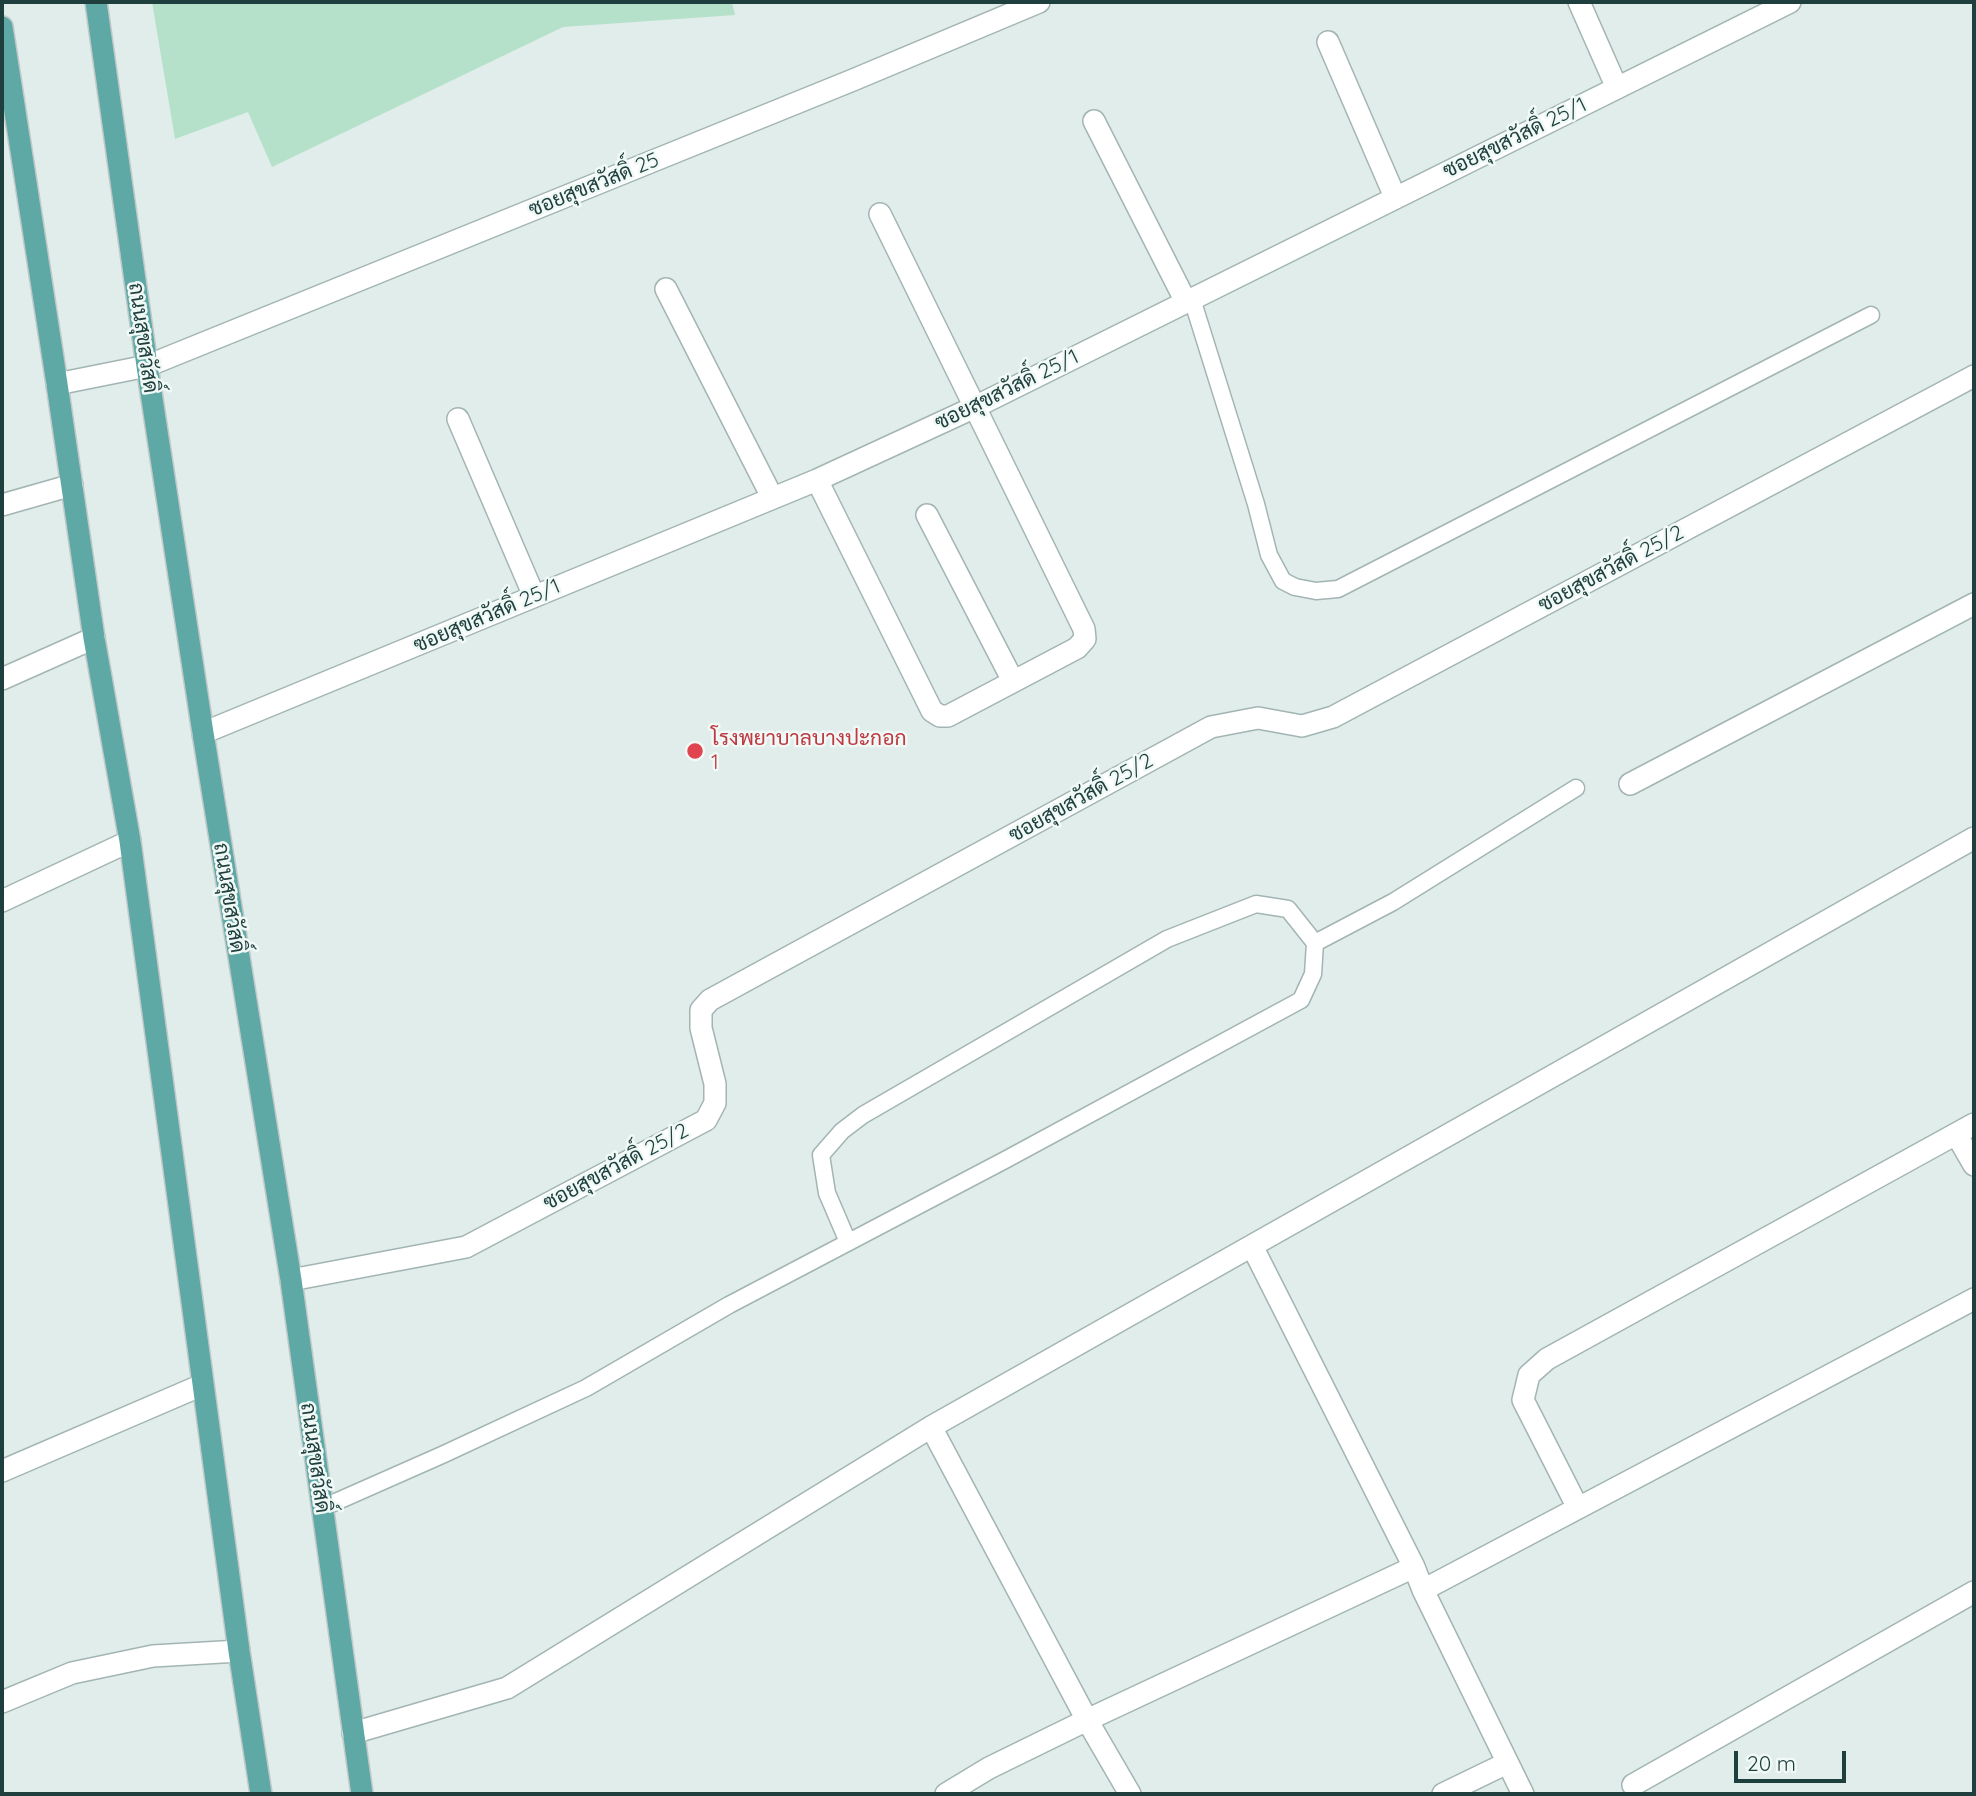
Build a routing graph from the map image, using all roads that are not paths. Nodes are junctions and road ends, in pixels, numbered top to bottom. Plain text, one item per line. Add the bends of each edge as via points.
1 (96, 2) edge
2 (1039, 2) edge
3 (1579, 2) edge
4 (1790, 2) edge
5 (2, 27) edge
6 (1328, 42) dead end
7 (1617, 88) junction
8 (1094, 121) dead end
9 (1395, 197) junction
10 (880, 214) dead end
11 (666, 289) dead end
12 (1189, 300) junction
13 (1871, 315) dead end
14 (147, 366) junction
15 (1974, 376) edge
16 (57, 384) junction
17 (975, 407) junction
18 (458, 419) dead end
19 (817, 480) junction
20 (72, 485) junction
21 (772, 497) junction
22 (2, 505) edge
23 (926, 515) dead end
24 (534, 596) junction
25 (1974, 604) edge
26 (94, 638) junction
27 (2, 679) edge
28 (1013, 681) junction
29 (203, 733) junction
30 (1630, 784) dead end
31 (1576, 788) dead end
32 (1974, 838) edge
33 (130, 841) junction
34 (2, 901) edge
35 (1315, 943) junction
36 (1965, 1129) edge
37 (1974, 1165) edge
38 (848, 1242) junction
39 (1252, 1246) junction
40 (291, 1280) junction
41 (1974, 1299) edge
42 (202, 1385) junction
43 (931, 1427) junction
44 (2, 1471) edge
45 (322, 1508) junction
46 (1577, 1508) junction
47 (1414, 1567) junction
48 (1423, 1590) junction
49 (1974, 1591) edge
50 (239, 1651) junction
51 (2, 1702) edge
52 (1087, 1720) junction
53 (354, 1733) junction
54 (1507, 1763) junction
55 (1633, 1785) dead end
56 (261, 1794) edge
57 (362, 1794) edge
58 (946, 1794) edge
59 (1130, 1794) edge
60 (1443, 1794) edge
61 (1523, 1794) edge

1 - 14 main road, ถนนสุขสวัสดิ์
2 - 14 street, ซอยสุขสวัสดิ์ 25
3 - 7 street
4 - 7 street, ซอยสุขสวัสดิ์ 25/1
5 - 16 main road
6 - 9 street
7 - 9 street, ซอยสุขสวัสดิ์ 25/1
8 - 12 street
9 - 12 street, ซอยสุขสวัสดิ์ 25/1
10 - 17 street
11 - 21 street
12 - 13 lane via 1269,555 1283,581 1316,591 1338,589
12 - 17 street, ซอยสุขสวัสดิ์ 25/1
14 - 16 street, ซอยสุขสวัสดิ์ 25
14 - 29 main road, ถนนสุขสวัสดิ์
15 - 40 street, ซอยสุขสวัสดิ์ 25/2 via 1333,717 1302,726 1258,718 1211,727 710,1000 701,1010 715,1084 715,1103 706,1120 466,1247
16 - 20 main road
17 - 19 street, ซอยสุขสวัสดิ์ 25/1
17 - 28 street via 1084,629 1085,639 1077,648
18 - 24 street
19 - 21 street, ซอยสุขสวัสดิ์ 25/1
19 - 28 street via 932,711 948,716
20 - 22 street
20 - 26 main road
21 - 24 street, ซอยสุขสวัสดิ์ 25/1
23 - 28 street
24 - 29 street, ซอยสุขสวัสดิ์ 25/1
25 - 30 street
26 - 27 street
26 - 33 main road
29 - 40 main road, ถนนสุขสวัสดิ์
31 - 35 lane via 1393,902
32 - 39 street
33 - 34 street
33 - 42 main road
35 - 38 lane via 1313,974 1301,1000
35 - 38 lane via 1288,909 1256,904 1167,939 863,1115 821,1155 827,1193
36 - 37 street
36 - 46 street via 1547,1359 1529,1375 1523,1400
38 - 45 lane via 586,1388
39 - 43 street
39 - 47 street
40 - 45 main road, ถนนสุขสวัสดิ์
41 - 46 street
42 - 44 street
42 - 50 main road
43 - 52 street
43 - 53 street via 508,1688
45 - 53 main road, ถนนสุขสวัสดิ์
46 - 48 street
47 - 48 street
47 - 52 street
48 - 54 street
49 - 55 street
50 - 51 street via 153,1656 72,1673
50 - 56 main road
52 - 58 street
52 - 59 street
53 - 57 main road, ถนนสุขสวัสดิ์
54 - 60 street
54 - 61 street

